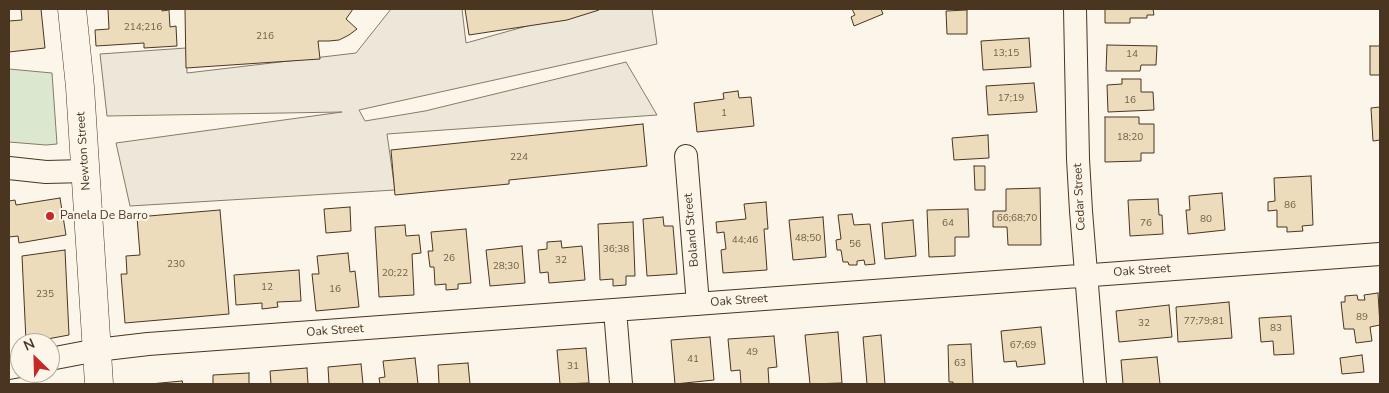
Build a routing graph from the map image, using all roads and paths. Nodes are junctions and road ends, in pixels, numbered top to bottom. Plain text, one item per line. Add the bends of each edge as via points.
1 (72, 9) edge
2 (1075, 9) edge
3 (686, 156) dead end
4 (9, 168) edge
5 (86, 171) junction
6 (1380, 254) edge
7 (1086, 275) junction
8 (698, 304) junction
9 (615, 310) junction
10 (97, 350) junction
11 (60, 357) edge
12 (99, 384) edge
13 (621, 384) edge
14 (1095, 384) edge

1 - 5 main road, Newton Street
2 - 7 street, Cedar Street via 1078,159
3 - 8 street, Boland Street
4 - 5 street via 46,172
5 - 10 main road, Newton Street
6 - 7 street, Oak Street
7 - 8 street, Oak Street
7 - 14 street, Cedar Street
8 - 9 street, Oak Street
9 - 10 street, Oak Street
9 - 13 street
10 - 11 street, Oak Street
10 - 12 main road, Newton Street

